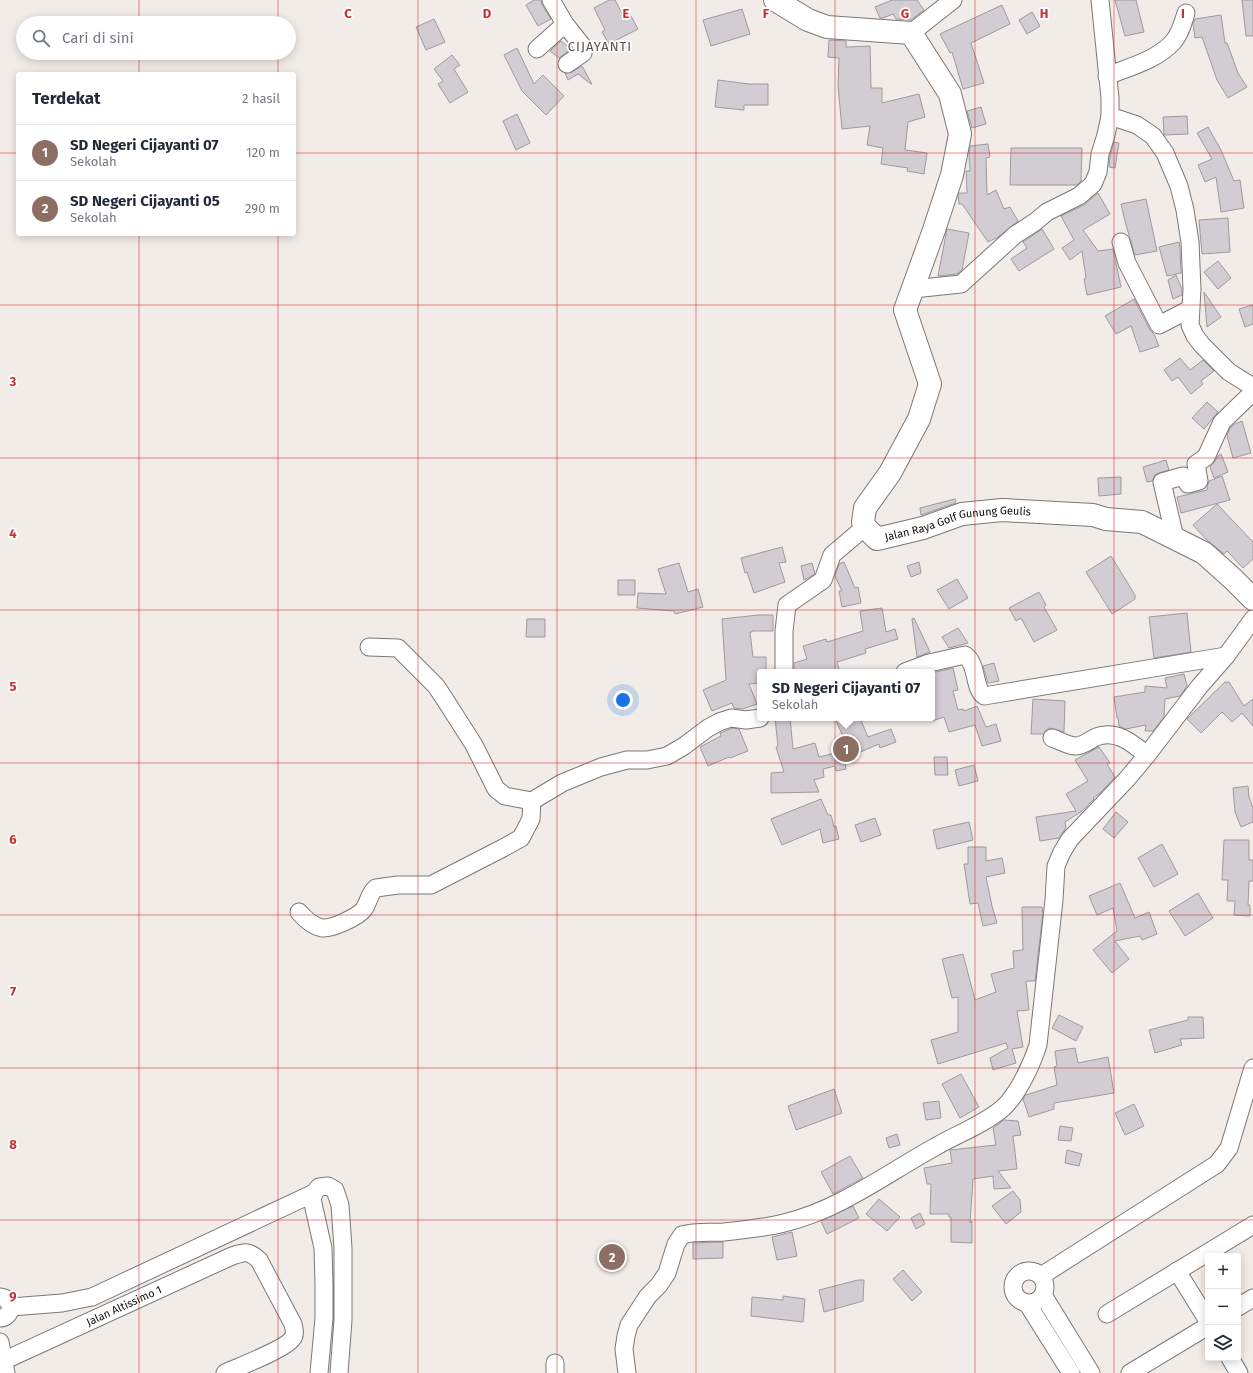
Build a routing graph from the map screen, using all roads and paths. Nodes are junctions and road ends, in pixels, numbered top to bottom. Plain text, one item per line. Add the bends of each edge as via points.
1 (551, 0) edge
2 (775, 0) edge
3 (953, 0) edge
4 (1100, 0) edge
5 (1186, 14) dead end
6 (564, 24) junction
7 (911, 33) junction
8 (537, 49) dead end
9 (567, 64) dead end
10 (1108, 76) junction
11 (1110, 116) junction
12 (1121, 242) dead end
13 (913, 289) junction
14 (1190, 309) junction
15 (1253, 387) edge
16 (1253, 392) edge
17 (865, 527) junction
18 (1175, 538) junction
19 (1253, 599) edge
20 (1253, 619) edge
21 (369, 647) dead end
22 (1226, 656) junction
23 (784, 669) edge
24 (913, 669) edge
25 (757, 718) edge
26 (1052, 738) dead end
27 (1147, 755) junction
28 (532, 801) junction
29 (299, 912) dead end
30 (1253, 1068) edge
31 (1250, 1085) edge
32 (314, 1193) junction
33 (1253, 1225) edge
34 (1177, 1271) junction
35 (1041, 1276) junction
36 (1043, 1295) junction
37 (1253, 1298) edge
38 (1027, 1304) junction
39 (1241, 1305) edge
40 (4, 1308) edge
41 (1107, 1314) dead end
42 (1205, 1316) edge
43 (1205, 1328) edge
44 (0, 1342) edge
45 (1232, 1361) edge
46 (4, 1367) edge
47 (225, 1373) edge
48 (319, 1373) edge
49 (338, 1373) edge
50 (627, 1373) edge
51 (1071, 1373) edge
52 (1091, 1373) edge
53 (1130, 1373) edge
54 (1240, 1373) edge

1 - 6 street
2 - 7 main road via 808,20 827,27
3 - 7 street
4 - 10 street
5 - 10 street via 1173,42 1147,60
6 - 8 street
6 - 9 street via 584,48 583,52
7 - 13 main road via 950,94 960,134 952,175
10 - 11 street
11 - 13 street via 1093,184 1079,196 1047,212 1015,235 961,284
11 - 14 street via 1137,125 1153,136 1168,159 1179,186 1190,242
12 - 14 street via 1127,263 1159,324
13 - 17 main road via 905,310 930,384 919,419 890,473 864,508
14 - 15 street via 1190,325 1195,336 1229,372
16 - 18 street via 1222,422 1206,457 1196,464 1199,481 1188,484 1183,476 1162,482
17 - 18 main road, Jalan Raya Golf Gunung Geulis via 877,539 923,528 962,514 1002,510 1093,515 1106,519 1142,522
17 - 23 street via 832,555 823,580 787,605
18 - 19 main road, Jalan Raya Golf Gunung Geulis via 1204,553
20 - 22 street
21 - 28 street via 398,648 436,686 474,745 496,789 505,796
22 - 24 street via 988,696 982,694 971,663 965,655
22 - 27 street
25 - 28 street via 731,718 719,722 667,756 627,760 601,767 562,783
26 - 27 street via 1078,746 1098,736 1112,734 1130,741
27 - 50 street via 1070,839 1056,866 1038,1045 1025,1076 1003,1107 965,1132 936,1146 843,1201 815,1214 756,1229 693,1232 682,1235 676,1244 667,1273 629,1325 624,1349
28 - 29 street via 531,819 521,838 431,885 376,888 370,894 364,910 356,917 322,928 304,918
30 - 31 street
31 - 35 street via 1229,1148 1217,1164
32 - 40 street via 92,1297 62,1303
32 - 48 street via 313,1208 323,1248 324,1318
32 - 49 street via 320,1187 328,1186 335,1190 340,1205 343,1313
33 - 34 street
34 - 41 street
34 - 42 street
35 - 36 street via 1045,1282
35 - 38 street via 1034,1271 1024,1271 1016,1275 1012,1284 1013,1293 1018,1300
36 - 38 street via 1036,1302
36 - 52 street
37 - 39 street
38 - 51 street
43 - 53 street
44 - 46 street
45 - 54 street
46 - 47 street, Jalan Altissimo 1 via 245,1252 259,1260 295,1332 292,1339 283,1347

